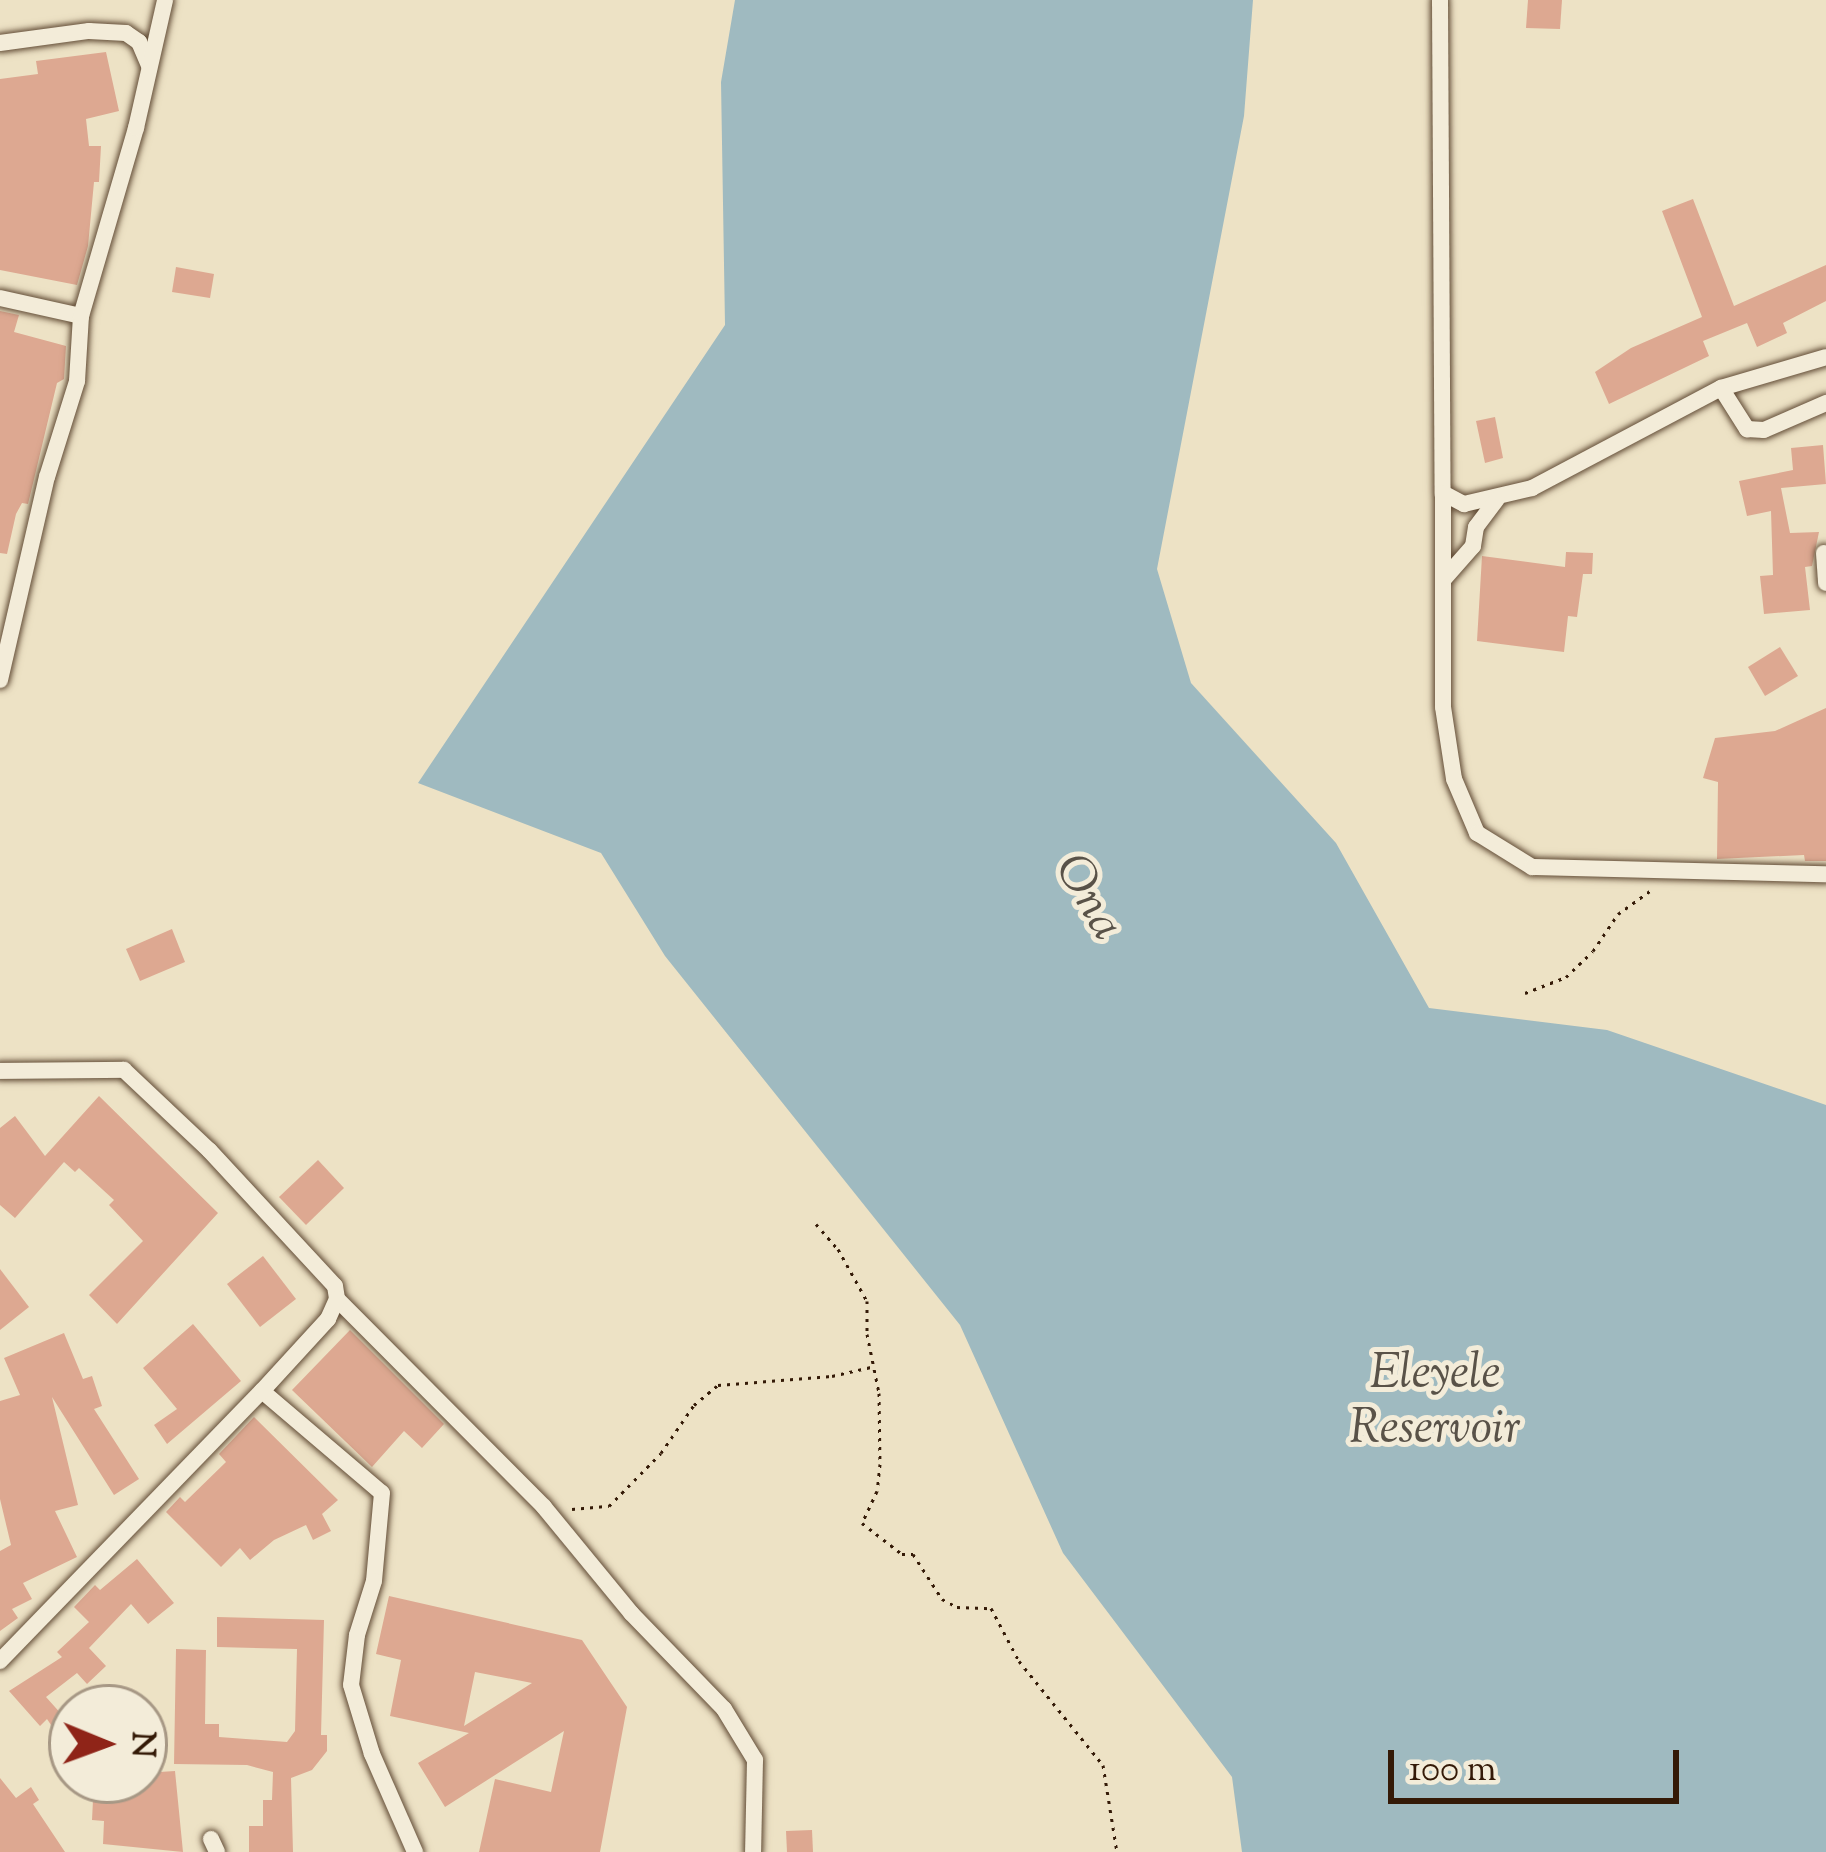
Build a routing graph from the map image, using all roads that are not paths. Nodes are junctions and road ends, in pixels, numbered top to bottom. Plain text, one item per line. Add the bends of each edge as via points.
1 (164, 0) edge
2 (1439, 0) edge
3 (0, 43) edge
4 (150, 67) junction
5 (0, 298) edge
6 (81, 316) junction
7 (1826, 357) edge
8 (1721, 388) junction
9 (1826, 403) edge
10 (1443, 493) junction
11 (1497, 500) junction
12 (1824, 553) edge
13 (1444, 579) junction
14 (1826, 583) edge
15 (0, 680) edge
16 (1826, 874) edge
17 (0, 1071) edge
18 (337, 1299) junction
19 (262, 1391) junction
20 (0, 1661) edge
21 (415, 1852) edge
22 (753, 1852) edge

1 - 4 street
2 - 10 street
3 - 4 street via 126,33
4 - 6 street
5 - 6 street
6 - 15 street via 77,382
7 - 8 street
8 - 9 street via 1747,429 1764,430
8 - 11 street via 1573,469
10 - 11 street via 1464,504
10 - 13 street
11 - 13 street
12 - 14 street
13 - 16 street via 1443,706 1454,779 1477,833 1532,867
17 - 18 street via 124,1070 256,1201 335,1286
18 - 19 street
18 - 22 street via 544,1507 742,1733 754,1760
19 - 20 street
19 - 21 street via 382,1493 374,1581 350,1685

